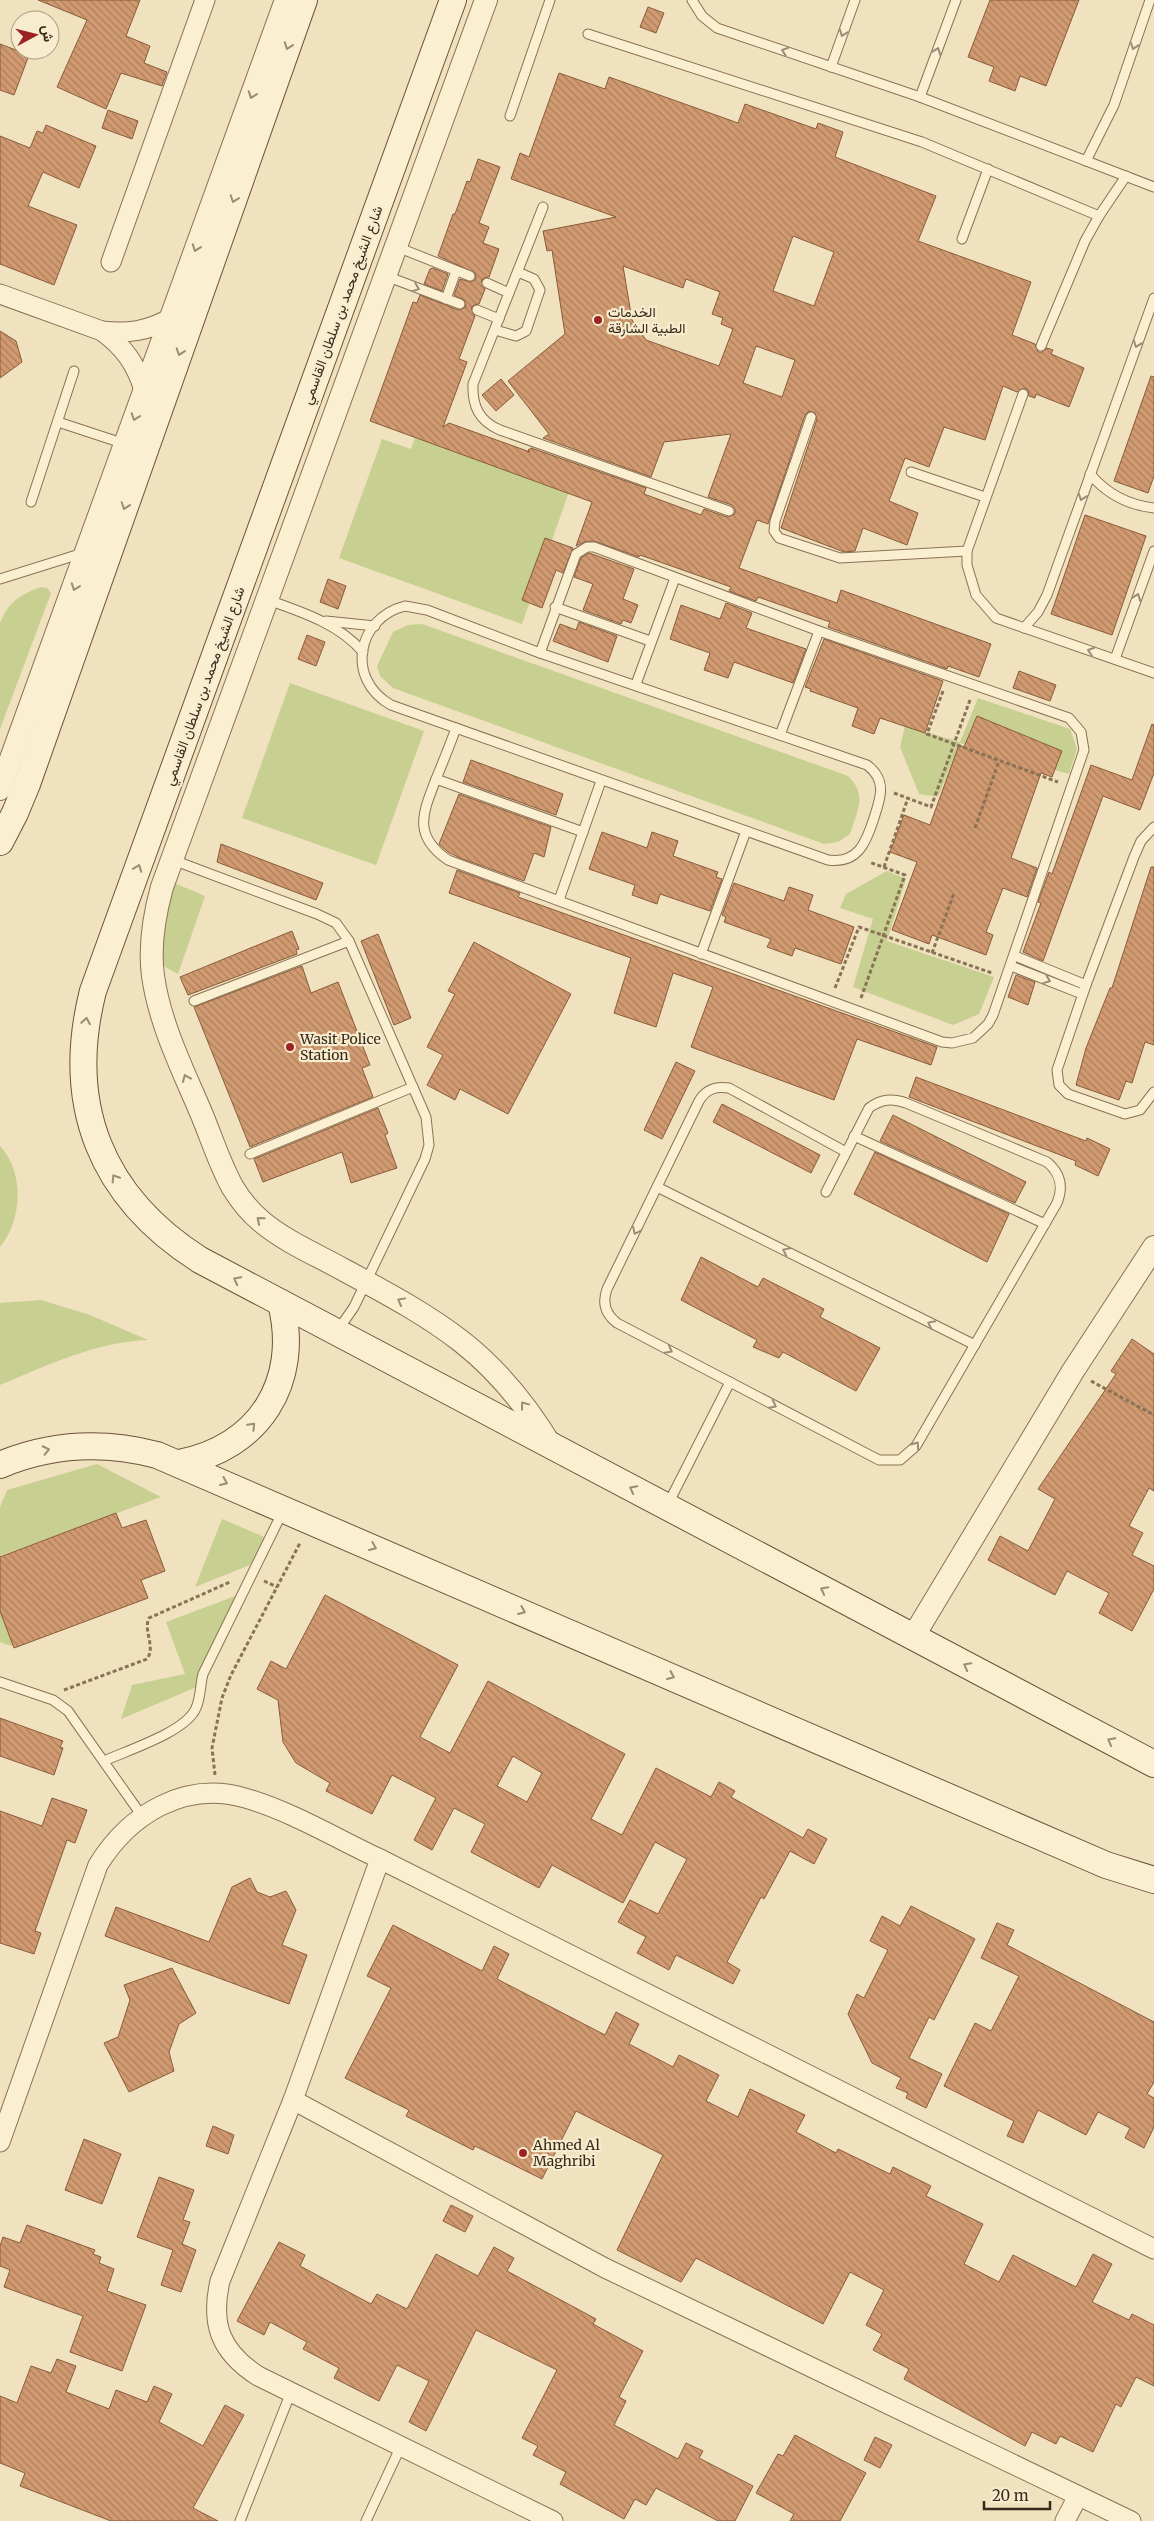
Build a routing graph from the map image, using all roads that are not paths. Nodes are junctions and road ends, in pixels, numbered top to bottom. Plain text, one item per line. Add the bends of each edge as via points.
1 (205, 0) edge
2 (286, 0) edge
3 (304, 0) edge
4 (453, 0) edge
5 (486, 0) edge
6 (550, 0) edge
7 (692, 0) edge
8 (855, 0) edge
9 (956, 0) edge
10 (1150, 0) edge
11 (588, 34) dead end
12 (831, 67) junction
13 (920, 97) junction
14 (510, 116) dead end
15 (248, 160) junction
16 (1086, 161) junction
17 (988, 169) junction
18 (224, 173) junction
19 (1126, 176) junction
20 (1154, 187) edge
21 (543, 207) dead end
22 (1099, 216) junction
23 (962, 239) dead end
24 (396, 246) junction
25 (111, 262) dead end
26 (456, 271) junction
27 (518, 272) junction
28 (386, 276) junction
29 (470, 276) dead end
30 (487, 283) dead end
31 (509, 293) junction
32 (0, 294) edge
33 (1154, 298) edge
34 (446, 299) junction
35 (460, 304) dead end
36 (477, 310) dead end
37 (171, 318) junction
38 (499, 319) junction
39 (495, 330) junction
40 (102, 331) junction
41 (1041, 346) dead end
42 (74, 370) dead end
43 (144, 390) junction
44 (1022, 394) dead end
45 (811, 417) dead end
46 (58, 422) junction
47 (126, 444) junction
48 (911, 472) dead end
49 (1090, 474) junction
50 (985, 497) junction
51 (32, 502) dead end
52 (1154, 508) edge
53 (729, 511) dead end
54 (88, 551) junction
55 (1154, 551) edge
56 (967, 552) junction
57 (675, 578) junction
58 (0, 579) edge
59 (268, 600) junction
60 (555, 607) junction
61 (320, 620) junction
62 (374, 626) junction
63 (1024, 628) junction
64 (819, 631) junction
65 (650, 641) junction
66 (363, 652) junction
67 (540, 653) junction
68 (1115, 660) junction
69 (1154, 673) edge
70 (636, 684) junction
71 (456, 728) junction
72 (780, 735) junction
73 (436, 779) junction
74 (601, 781) junction
75 (0, 789) edge
76 (1154, 826) edge
77 (746, 831) junction
78 (583, 832) junction
79 (0, 842) edge
80 (172, 860) junction
81 (559, 900) junction
82 (349, 941) junction
83 (702, 954) junction
84 (1015, 956) junction
85 (1011, 966) junction
86 (1086, 984) junction
87 (1082, 994) junction
88 (194, 1001) dead end
89 (413, 1087) junction
90 (1154, 1092) edge
91 (854, 1136) junction
92 (846, 1152) junction
93 (250, 1154) dead end
94 (657, 1187) junction
95 (826, 1192) dead end
96 (1045, 1224) junction
97 (1154, 1247) edge
98 (366, 1281) junction
99 (280, 1303) junction
100 (354, 1307) junction
101 (343, 1336) junction
102 (975, 1345) junction
103 (730, 1382) junction
104 (551, 1446) junction
105 (179, 1463) junction
106 (0, 1465) edge
107 (667, 1507) junction
108 (284, 1509) junction
109 (913, 1637) junction
110 (0, 1682) edge
111 (104, 1761) junction
112 (1154, 1764) edge
113 (142, 1816) junction
114 (380, 1859) junction
115 (1154, 1880) edge
116 (293, 2100) junction
117 (0, 2142) edge
118 (1154, 2250) edge
119 (291, 2392) junction
120 (401, 2446) junction
121 (1078, 2496) junction
122 (240, 2521) edge
123 (366, 2521) edge
124 (553, 2521) edge
125 (1065, 2521) edge
126 (1131, 2521) edge

1 - 25 street
2 -> 18 street
3 -> 15 main road
99 -> 4 main road, شارع الشيخ محمد بن سلطان القاسمي via 178,1246 157,1230 123,1191 109,1168 90,1120 85,1094 83,1042 93,991
5 - 24 street
6 - 14 lane
12 -> 7 lane via 717,28 702,16
8 -> 12 lane
13 -> 9 lane
10 -> 16 lane via 1114,105
11 - 17 lane via 879,126
12 - 13 lane
13 - 16 lane
15 - 18 main road
15 -> 79 main road via 27,784
16 - 19 lane
17 - 22 lane
17 - 23 lane
18 -> 37 street
19 - 20 lane
19 - 22 lane
21 - 27 lane
22 - 41 lane via 1085,241
24 - 26 lane
24 - 28 street
26 - 29 lane
26 - 34 lane
27 - 31 lane
27 - 39 lane via 534,279 540,290 526,331 516,336
28 -> 34 lane
28 - 59 street
30 - 31 lane
31 - 38 lane
32 - 40 street
33 -> 49 lane
34 - 35 lane
36 - 38 lane
37 - 40 street via 138,332
37 - 43 street
38 - 39 lane
39 - 53 lane via 472,394 477,412 491,426
40 - 43 street via 130,356
42 - 46 lane
43 -> 47 street
44 - 50 lane
45 - 56 lane via 775,521 774,531 780,538 840,558
46 - 47 lane
46 - 51 lane
47 - 54 street
48 - 50 lane
49 - 52 lane via 1098,484 1130,504
49 -> 63 lane via 1047,595
50 - 56 lane
54 - 58 lane
54 -> 75 street
68 -> 55 lane
56 - 63 lane via 970,580 985,607 996,618
57 - 60 lane via 587,547 576,554
57 - 64 lane
57 - 65 lane
59 - 61 lane
59 - 80 street
60 - 65 lane
60 - 67 lane
61 - 62 lane
61 - 66 lane via 349,638
62 - 66 lane
62 - 67 lane via 384,614 394,609 416,607
68 -> 63 lane
64 - 72 lane
64 - 84 lane via 1061,715 1076,724 1084,741 1084,750
65 - 70 lane
66 - 71 lane via 361,667 364,676 368,686 382,700
67 - 70 lane
68 - 69 lane
70 - 72 lane
71 - 73 lane
71 - 74 lane
72 - 77 lane via 867,765 878,775 882,789 867,841 854,856 841,861 828,860
73 - 78 lane
73 - 81 lane via 425,806 423,821 426,836 438,853 458,865
74 - 77 lane
74 - 78 lane
76 - 86 lane via 1137,849
77 - 83 lane
78 - 81 lane
80 - 82 lane via 326,917 336,923
98 -> 80 street via 274,1230 253,1214 233,1187 170,1038 156,996 153,930 162,887
81 - 83 lane
82 - 88 lane
82 - 89 lane
83 - 85 lane via 942,1042 963,1042 973,1038 988,1024
84 - 85 lane
84 - 86 lane
85 -> 87 lane
86 - 87 lane
87 - 90 lane via 1057,1070 1059,1085 1068,1094 1125,1114 1140,1110
89 - 93 lane
89 - 98 lane via 426,1117 429,1145
91 - 92 lane
91 - 96 lane
91 - 96 lane via 869,1108 882,1100 899,1101 1047,1162 1054,1168 1061,1185 1057,1203
92 - 94 lane via 729,1088 715,1087 699,1101
92 - 95 lane
102 -> 94 lane
94 -> 103 lane via 605,1296 606,1312 617,1323
96 - 102 lane
97 - 109 street via 1073,1372
98 - 100 lane
104 -> 98 street via 512,1389 464,1342 437,1322
99 - 101 main road, شارع الشيخ محمد بن سلطان القاسمي
105 -> 99 main road via 229,1446 256,1423 267,1408 280,1380 286,1354 285,1320
100 - 101 lane
100 - 101 lane
101 - 104 main road, شارع الشيخ محمد بن سلطان القاسمي
103 -> 102 lane via 879,1460 894,1460 909,1454 916,1446
103 - 107 lane
107 -> 104 main road, شارع الشيخ محمد بن سلطان القاسمي
106 -> 105 main road via 46,1450 83,1445 130,1448
105 -> 108 main road
109 -> 107 main road, شارع الشيخ محمد بن سلطان القاسمي
108 - 111 lane via 203,1674 193,1715 179,1727
108 -> 115 main road via 1106,1865
112 -> 109 main road, شارع الشيخ محمد بن سلطان القاسمي
110 - 111 lane via 44,1697 68,1711
111 - 113 lane
113 - 114 street via 165,1803 191,1796 244,1797
113 - 117 street via 124,1829 98,1866
114 - 116 street
114 - 118 street
116 - 119 street via 220,2281 216,2300 216,2318 230,2353 250,2371
116 - 121 street via 605,2268
119 - 120 street
119 - 122 lane
120 - 123 lane
120 - 124 street
121 - 125 street
121 - 126 street

